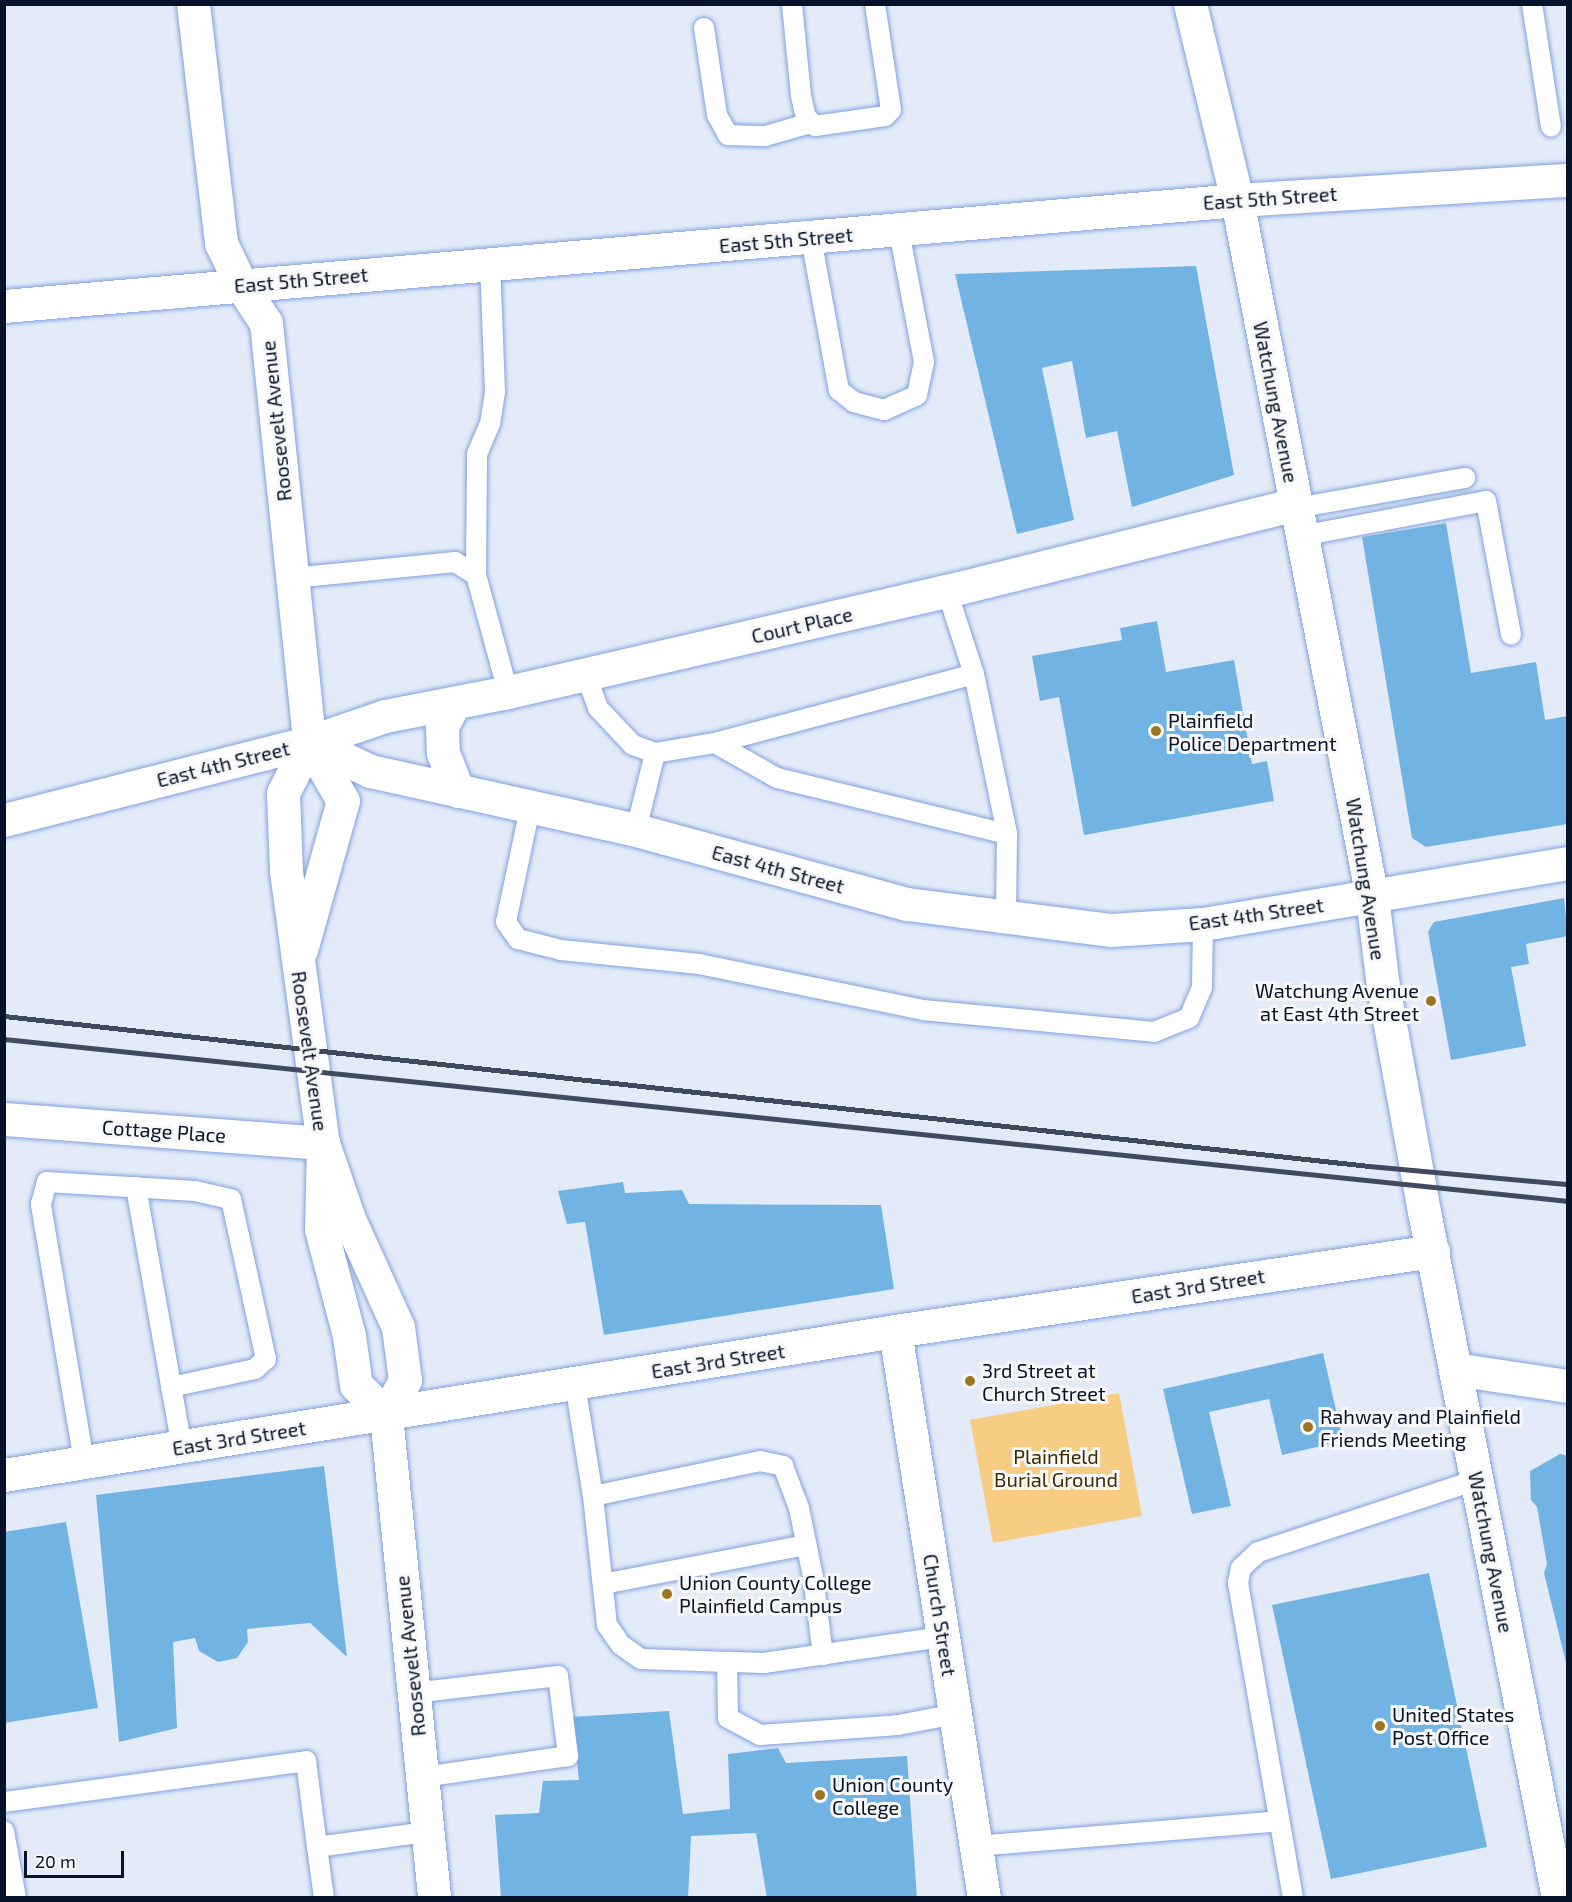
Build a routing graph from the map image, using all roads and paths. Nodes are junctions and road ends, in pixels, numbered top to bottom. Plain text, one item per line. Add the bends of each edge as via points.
1 (194, 4) edge
2 (792, 4) edge
3 (875, 4) edge
4 (1190, 4) edge
5 (1532, 4) edge
6 (704, 28) dead end
7 (811, 123) junction
8 (1551, 127) dead end
9 (1568, 180) edge
10 (1237, 200) junction
11 (899, 231) junction
12 (811, 238) junction
13 (490, 264) junction
14 (241, 285) junction
15 (4, 306) edge
16 (1465, 478) dead end
17 (1298, 516) junction
18 (476, 575) junction
19 (292, 578) junction
20 (947, 591) junction
21 (1511, 635) dead end
22 (974, 674) junction
23 (586, 675) junction
24 (508, 692) junction
25 (454, 703) junction
26 (309, 742) junction
27 (715, 743) junction
28 (655, 753) junction
29 (458, 791) junction
30 (530, 808) junction
31 (4, 820) edge
32 (636, 830) junction
33 (1007, 834) junction
34 (1568, 863) edge
35 (1372, 897) junction
36 (1006, 919) junction
37 (1203, 924) junction
38 (298, 960) junction
39 (4, 1119) edge
40 (323, 1143) junction
41 (136, 1187) junction
42 (1433, 1251) junction
43 (896, 1331) junction
44 (1455, 1369) junction
45 (575, 1384) junction
46 (1568, 1386) edge
47 (171, 1387) junction
48 (386, 1415) junction
49 (182, 1447) junction
50 (84, 1462) junction
51 (4, 1474) edge
52 (1476, 1480) junction
53 (593, 1496) junction
54 (806, 1545) junction
55 (603, 1584) junction
56 (942, 1637) junction
57 (823, 1655) junction
58 (727, 1662) junction
59 (413, 1694) junction
60 (956, 1714) junction
61 (422, 1777) junction
62 (4, 1802) edge
63 (1278, 1821) junction
64 (4, 1831) edge
65 (428, 1832) junction
66 (317, 1846) junction
67 (977, 1846) junction
68 (16, 1898) edge
69 (324, 1898) edge
70 (434, 1898) edge
71 (984, 1898) edge
72 (1293, 1898) edge
73 (1558, 1898) edge

1 - 14 street, Roosevelt Avenue via 221,243
2 - 7 lane via 801,96
3 - 7 lane via 891,110 885,116 815,126
4 - 10 street, Watchung Avenue
5 - 8 lane
6 - 7 lane via 717,115 728,135 765,136
9 - 10 street, East 5th Street
10 - 11 street, East 5th Street
10 - 17 street, Watchung Avenue
11 - 12 street, East 5th Street
11 - 12 lane via 924,362 917,395 884,410 854,402 839,390
12 - 13 street, East 5th Street
13 - 14 street, East 5th Street
13 - 18 lane via 495,392 490,424 477,454
14 - 15 street, East 5th Street
14 - 19 street, Roosevelt Avenue via 266,323
16 - 17 lane
17 - 20 street, Court Place
17 - 21 lane via 1486,501
17 - 35 street, Watchung Avenue
18 - 19 lane via 455,562
18 - 24 lane
19 - 26 street, Roosevelt Avenue
20 - 22 lane
20 - 23 street, Court Place
22 - 27 lane
22 - 33 lane
23 - 24 street, Court Place
23 - 28 lane via 598,708 633,745
24 - 25 street, Court Place
25 - 26 street, Court Place via 385,716
25 - 29 street via 442,727 442,753
26 - 29 street, East 4th Street via 370,771
26 - 31 street, East 4th Street
26 - 38 street, Roosevelt Avenue via 283,793 286,872
26 - 38 street, Roosevelt Avenue via 343,801
27 - 28 lane
27 - 33 lane via 777,778
28 - 32 lane
29 - 30 street, East 4th Street
30 - 32 street, East 4th Street
30 - 37 lane via 506,922 518,939 561,950 699,964 923,1010 1154,1032 1189,1018 1202,988
32 - 36 street, East 4th Street via 907,904
33 - 36 lane
34 - 35 street, East 4th Street
35 - 37 street, East 4th Street
35 - 42 street, Watchung Avenue via 1383,986
36 - 37 street, East 4th Street via 1111,930
38 - 40 street, Roosevelt Avenue
39 - 40 street, Cottage Place
40 - 48 street, Roosevelt Avenue via 321,1229 349,1336 356,1385
40 - 48 street, Roosevelt Avenue via 349,1220 398,1327 405,1380
41 - 47 lane
41 - 47 lane via 195,1191 231,1199 266,1359 255,1369
41 - 50 lane via 52,1181 44,1187 41,1204
42 - 43 street, East 3rd Street
42 - 44 street, Watchung Avenue
43 - 45 street, East 3rd Street
43 - 56 street, Church Street
44 - 46 street
44 - 52 street, Watchung Avenue
45 - 48 street, East 3rd Street
45 - 53 lane
47 - 49 lane
48 - 49 street, East 3rd Street
48 - 59 street, Roosevelt Avenue
49 - 50 street, East 3rd Street
50 - 51 street, East 3rd Street
52 - 63 lane via 1258,1552 1245,1560 1238,1583
52 - 73 street, Watchung Avenue
53 - 54 lane via 760,1461 783,1466
53 - 55 lane
54 - 55 lane
54 - 57 lane
55 - 58 lane via 607,1625 621,1645 641,1659
56 - 57 lane
56 - 60 street, Church Street
57 - 58 lane via 764,1663
58 - 60 lane via 728,1718 760,1735 898,1725
59 - 61 street, Roosevelt Avenue
59 - 61 lane via 558,1676 568,1756
60 - 67 street, Church Street
61 - 65 street, Roosevelt Avenue
62 - 66 lane via 306,1761
63 - 67 lane
63 - 72 lane
64 - 68 lane
65 - 66 lane
65 - 70 street, Roosevelt Avenue
66 - 69 lane
67 - 71 street, Church Street

